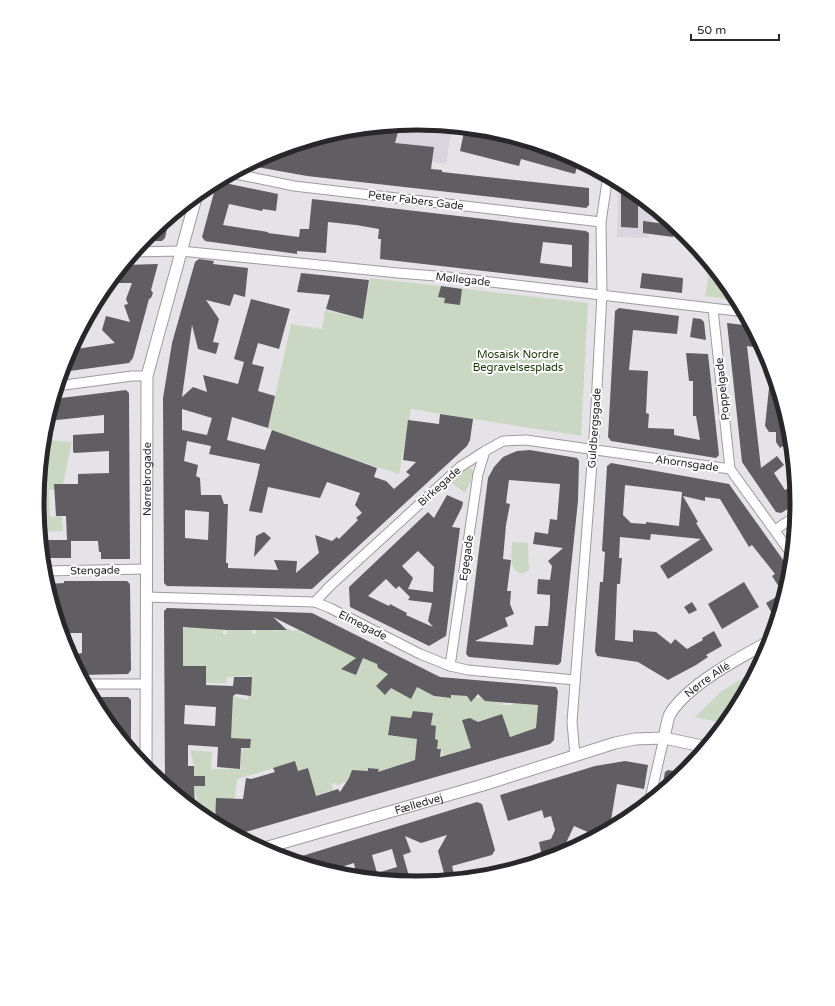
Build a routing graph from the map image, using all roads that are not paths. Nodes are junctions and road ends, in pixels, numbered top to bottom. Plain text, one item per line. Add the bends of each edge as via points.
1 (240, 175) edge
2 (607, 182) edge
3 (194, 204) edge
4 (601, 222) junction
5 (181, 251) junction
6 (142, 252) edge
7 (602, 294) junction
8 (713, 309) junction
9 (738, 311) edge
10 (147, 376) junction
11 (63, 385) edge
12 (485, 451) junction
13 (593, 451) junction
14 (730, 469) junction
15 (790, 520) edge
16 (775, 530) junction
17 (788, 549) edge
18 (146, 570) junction
19 (50, 571) edge
20 (146, 597) junction
21 (315, 602) junction
22 (763, 645) edge
23 (450, 666) junction
24 (575, 680) junction
25 (91, 684) edge
26 (146, 684) junction
27 (664, 738) junction
28 (701, 746) edge
29 (575, 756) junction
30 (146, 759) edge
31 (651, 794) edge
32 (271, 846) edge

1 - 4 street, Peter Fabers Gade via 294,186
2 - 4 street, Guldbergsgade
3 - 5 street, Nørrebrogade
4 - 7 street, Guldbergsgade
5 - 6 street, Møllegade
5 - 7 street, Møllegade via 456,277
5 - 10 street, Nørrebrogade
7 - 8 street, Møllegade
7 - 13 street, Guldbergsgade
8 - 9 street, Møllegade
8 - 14 street, Poppelgade
10 - 11 street
10 - 18 street, Nørrebrogade
12 - 13 street, Birkegade via 503,441 526,440
12 - 21 street, Birkegade via 460,467
12 - 23 street, Egegade via 478,474
13 - 14 street, Ahornsgade
13 - 24 street, Guldbergsgade
14 - 16 street, Ahornsgade
15 - 16 street
16 - 17 street, Ahornsgade
18 - 19 street, Stengade
18 - 20 street, Nørrebrogade
20 - 21 street, Elmegade
20 - 26 street, Nørrebrogade
21 - 23 street, Elmegade via 420,654
22 - 27 street, Nørre Allé via 726,666 679,703 670,715
23 - 24 street, Elmegade
24 - 29 street, Guldbergsgade via 572,722
25 - 26 street
26 - 30 street, Nørrebrogade
27 - 28 street, Fælledvej
27 - 29 street, Fælledvej via 615,743
27 - 31 street
29 - 32 street, Fælledvej

